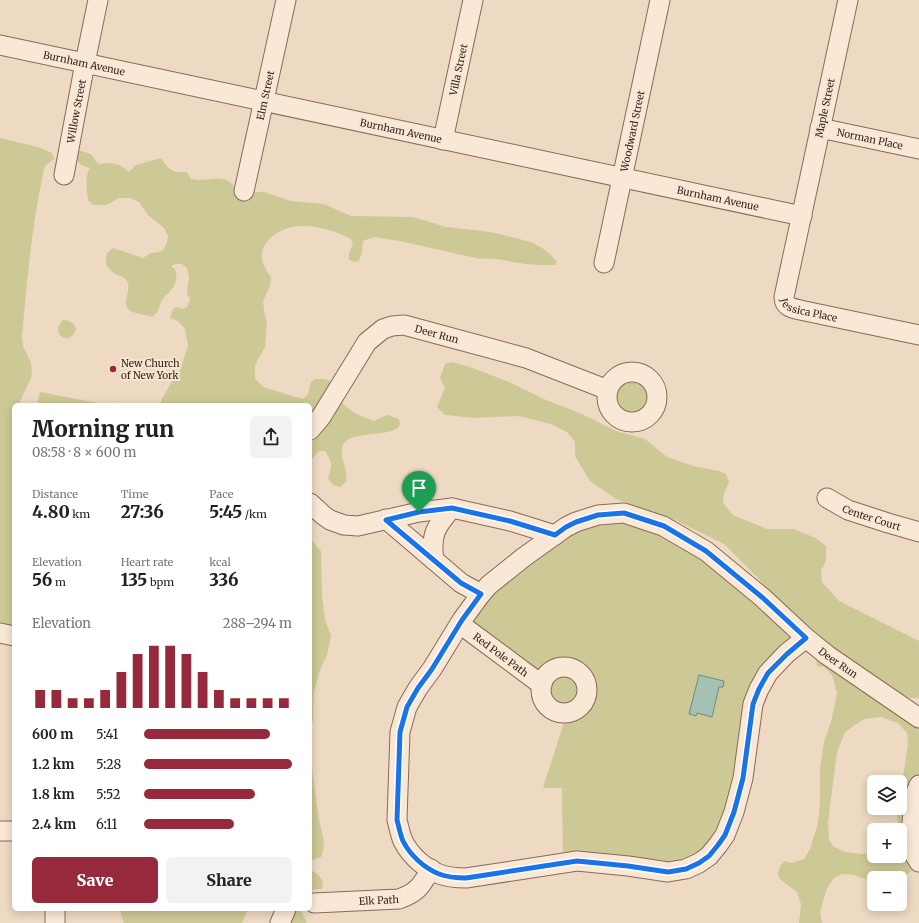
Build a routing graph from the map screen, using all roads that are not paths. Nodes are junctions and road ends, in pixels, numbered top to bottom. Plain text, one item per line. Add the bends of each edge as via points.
1 (98, 0) edge
2 (286, 0) edge
3 (473, 0) edge
4 (660, 0) edge
5 (848, 0) edge
6 (0, 45) edge
7 (85, 63) junction
8 (263, 102) junction
9 (820, 128) junction
10 (443, 140) junction
11 (919, 149) edge
12 (64, 175) dead end
13 (622, 178) junction
14 (244, 191) dead end
15 (802, 216) junction
16 (604, 263) dead end
17 (919, 335) edge
18 (608, 390) dead end
19 (312, 428) edge
20 (827, 498) dead end
21 (312, 505) edge
22 (452, 508) junction
23 (386, 520) junction
24 (919, 532) edge
25 (555, 535) junction
26 (434, 560) junction
27 (481, 594) junction
28 (460, 624) junction
29 (0, 633) edge
30 (12, 636) edge
31 (806, 638) junction
32 (542, 685) dead end
33 (919, 718) edge
34 (919, 785) edge
35 (0, 831) edge
36 (12, 831) edge
37 (919, 862) edge
38 (431, 869) junction
39 (314, 903) dead end
40 (55, 911) edge
41 (285, 911) edge
42 (55, 923) edge
43 (280, 923) edge

1 - 7 street, Willow Street
2 - 8 street, Elm Street
3 - 10 street, Villa Street
4 - 13 street, Woodward Street
5 - 9 street, Maple Street
6 - 7 street, Burnham Avenue
7 - 8 street, Burnham Avenue
7 - 12 street, Willow Street
8 - 10 street, Burnham Avenue
8 - 14 street, Elm Street
9 - 11 street, Norman Place
9 - 15 street, Maple Street
10 - 13 street, Burnham Avenue
13 - 15 street, Burnham Avenue
13 - 16 street, Woodward Street
15 - 17 street, Jessica Place via 784,297 786,304 800,310
18 - 19 street, Deer Run via 526,358 404,325 392,326 383,329 368,342
20 - 24 street, Center Court via 848,510
21 - 23 street via 330,520 344,525 358,526
22 - 23 street
22 - 25 street via 510,521
22 - 26 street via 437,528 433,545
23 - 26 street
25 - 27 street, Deer Run via 524,557
25 - 31 street, Deer Run via 576,522 598,515 624,513 664,526 706,551
26 - 27 street via 461,583
27 - 28 street, Deer Run
28 - 32 street, Red Pole Path
28 - 38 street, Deer Run via 407,707 400,732 397,820 400,833 413,855
29 - 30 street
31 - 33 street, Deer Run
31 - 38 street, Deer Run via 768,673 759,689 753,704 743,778 734,812 725,835 709,856 699,863 686,869 668,872 577,861 466,878 439,874
34 - 37 street via 914,797 911,836 913,852
35 - 36 street
38 - 39 street, Elk Path via 422,886 398,899
40 - 42 street
41 - 43 street

